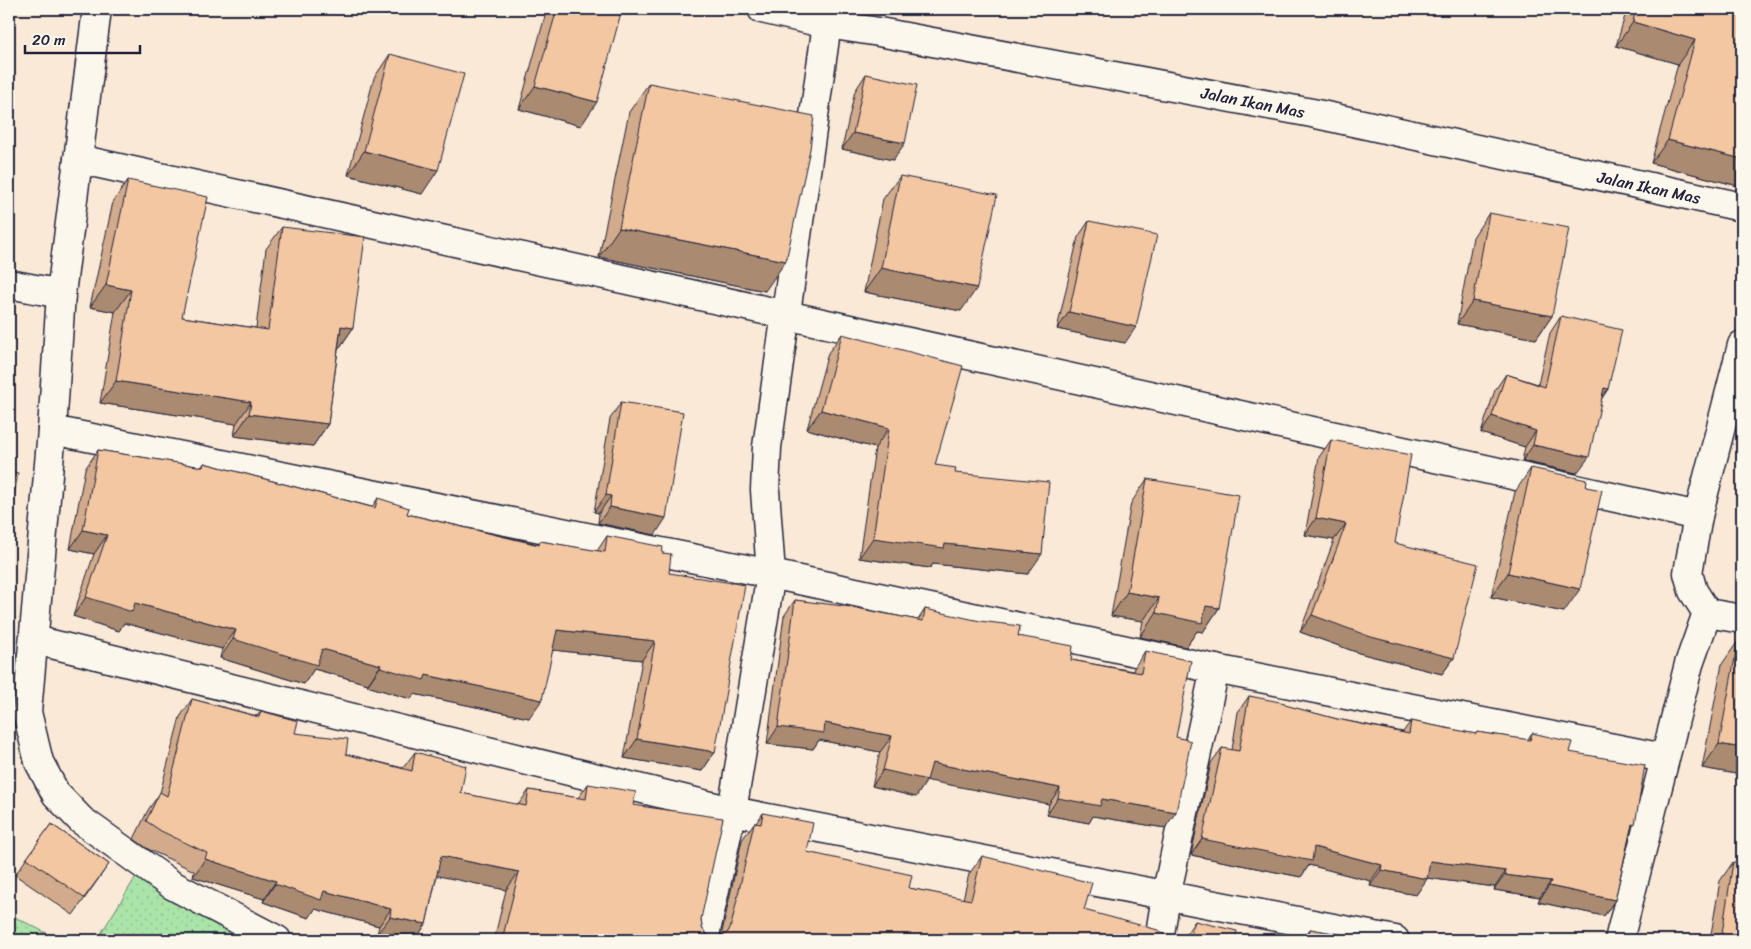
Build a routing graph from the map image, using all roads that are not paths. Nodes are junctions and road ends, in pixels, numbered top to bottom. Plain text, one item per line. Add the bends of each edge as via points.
1 (97, 9) edge
2 (762, 9) edge
3 (881, 20) edge
4 (826, 24) junction
5 (78, 159) junction
6 (1742, 207) edge
7 (9, 284) edge
8 (61, 294) junction
9 (787, 316) junction
10 (1742, 345) edge
11 (52, 430) junction
12 (1698, 516) junction
13 (771, 574) junction
14 (1708, 612) junction
15 (1742, 619) edge
16 (35, 640) junction
17 (1215, 669) junction
18 (1664, 758) junction
19 (732, 811) junction
20 (1166, 896) junction
21 (277, 940) edge
22 (704, 940) edge
23 (1159, 940) edge
24 (1395, 940) edge
25 (1619, 940) edge

1 - 5 street
2 - 4 street, Jalan Ikan Mas
3 - 4 street, Jalan Ikan Mas
3 - 6 street, Jalan Ikan Mas
4 - 9 street
5 - 8 street
5 - 9 street
7 - 8 street
8 - 11 street
9 - 12 street
9 - 13 street via 767,447 765,490
10 - 12 street
11 - 13 street
11 - 16 street
12 - 14 street via 1688,573 1693,591
13 - 17 street
13 - 19 street
14 - 15 street
14 - 18 street via 1689,664
16 - 19 street
16 - 21 street via 27,712 39,762 56,794 81,820 172,885
17 - 18 street
17 - 20 street
18 - 25 street
19 - 20 street
19 - 22 street
20 - 23 street
20 - 24 street

